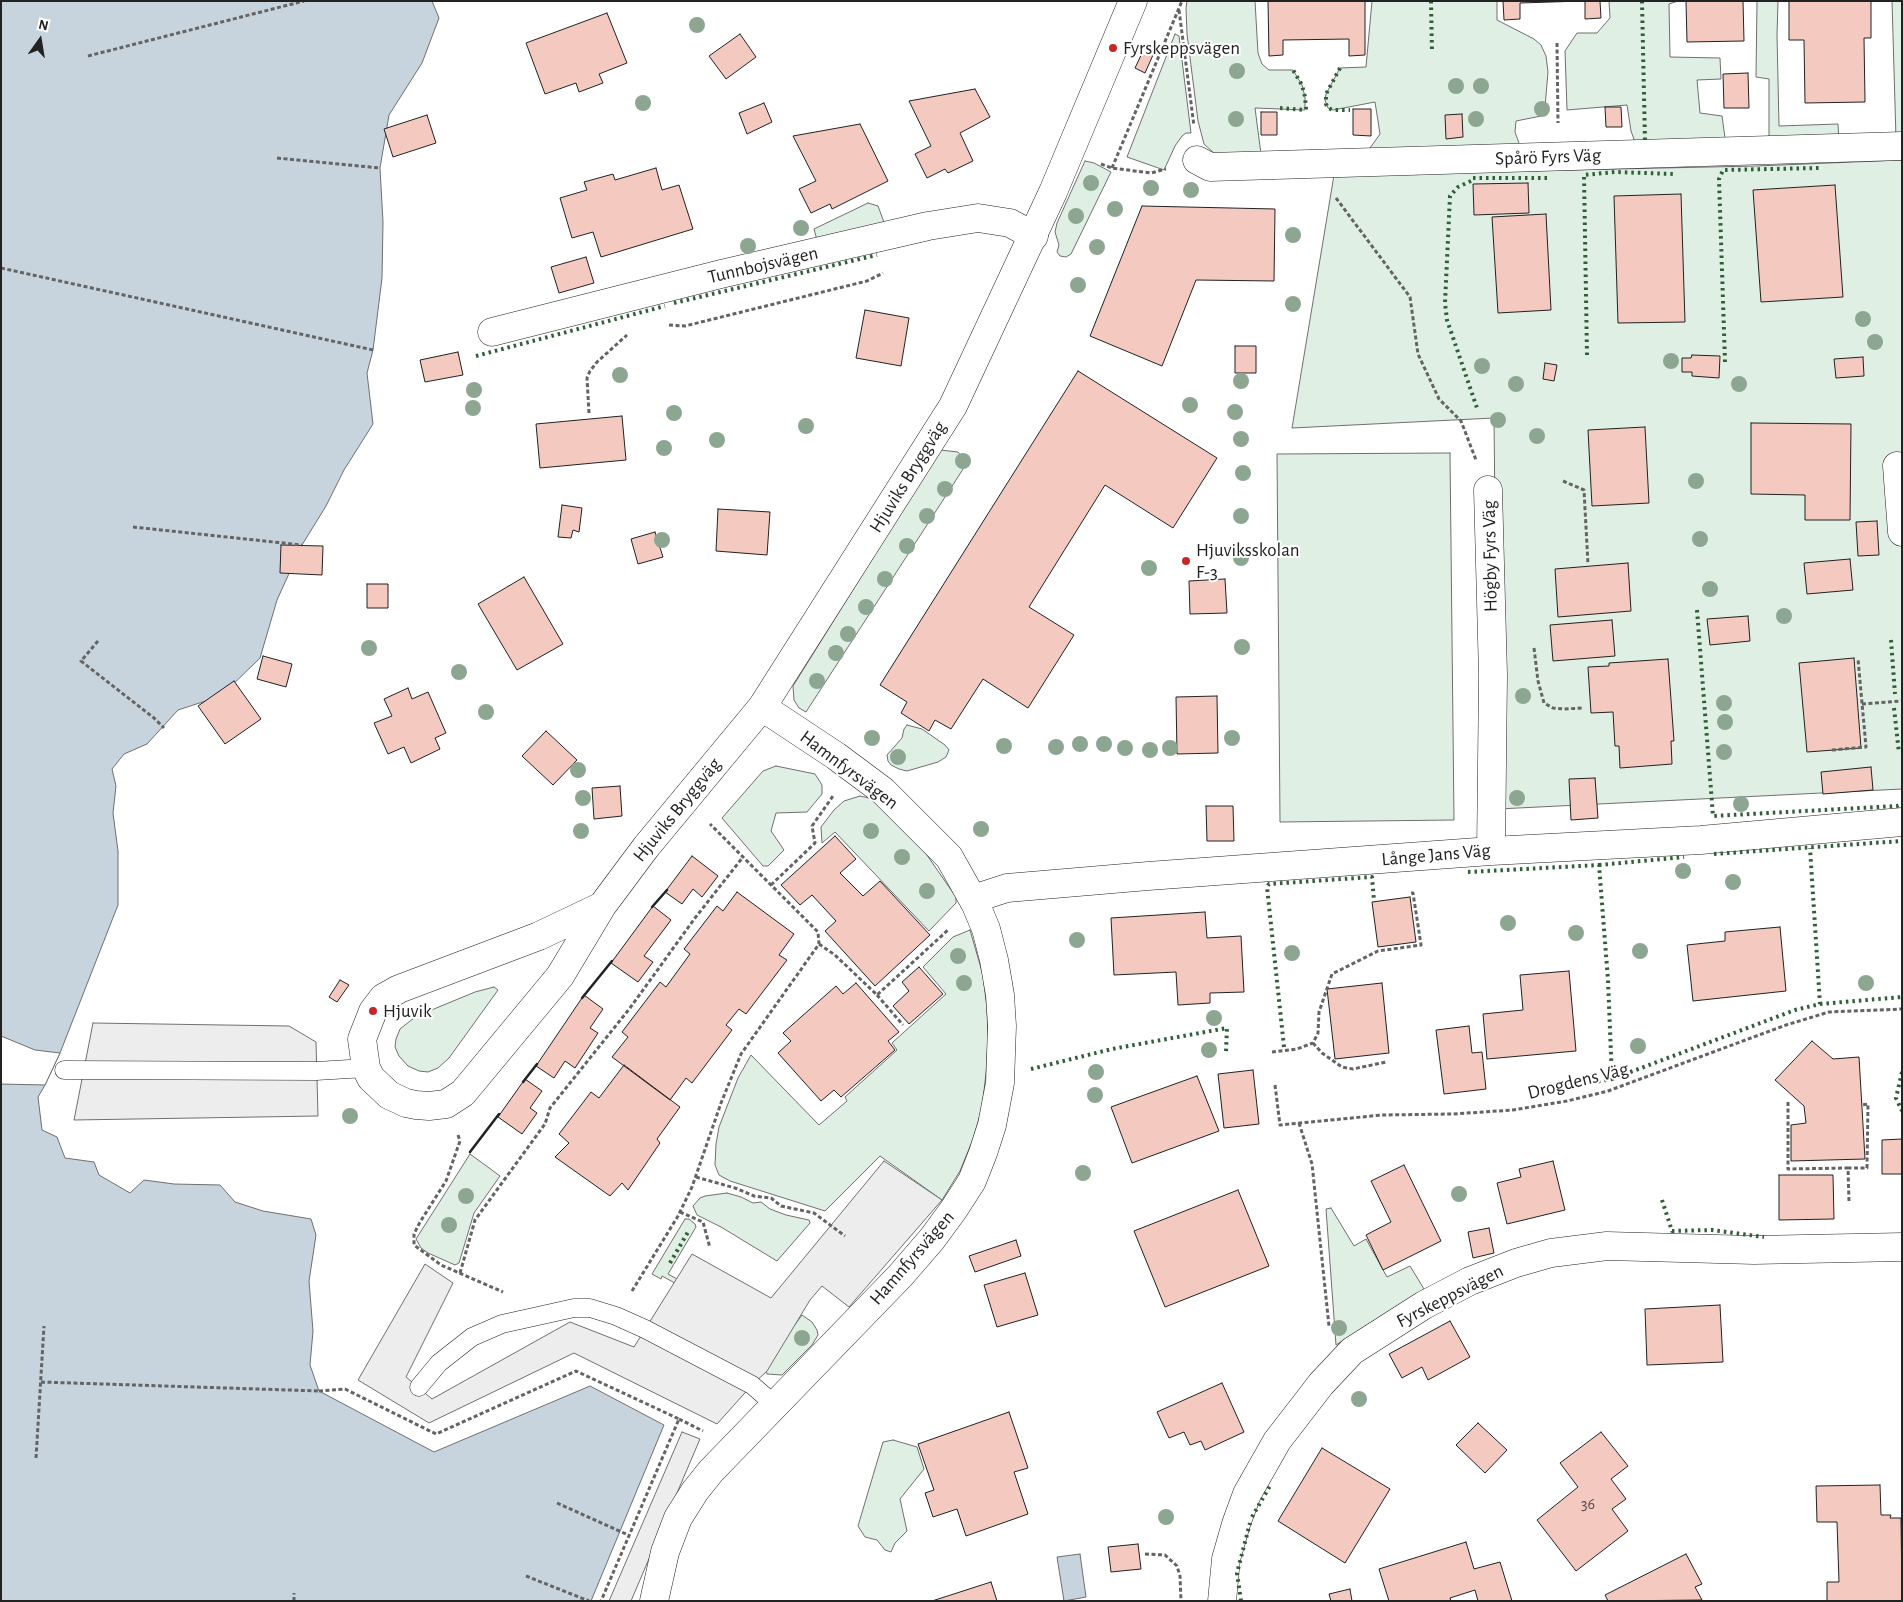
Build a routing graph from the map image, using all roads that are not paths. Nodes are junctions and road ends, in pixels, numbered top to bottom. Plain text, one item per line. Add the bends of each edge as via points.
1 (1133, 1) edge
2 (1902, 146) edge
3 (1197, 160) road end
4 (1034, 236) junction
5 (492, 332) dead end
6 (1897, 466) dead end
7 (1488, 490) road end
8 (1902, 532) edge
9 (762, 707) junction
10 (1902, 822) edge
11 (1491, 851) junction
12 (974, 902) junction
13 (602, 906) junction
14 (366, 1068) junction
15 (64, 1070) dead end
16 (1902, 1247) edge
17 (418, 1387) dead end
18 (775, 1405) junction
19 (654, 1601) edge
20 (1222, 1601) edge

1 - 4 street, Hjuviks Bryggväg
2 - 3 street, Spårö Fyrs Väg via 1210,167
4 - 5 street, Tunnbojsvägen via 1010,223 978,218 928,226 711,276
4 - 9 street, Hjuviks Bryggväg via 953,406
6 - 8 street
7 - 11 street, Högby Fyrs Väg via 1493,675
9 - 12 street, Hamnfyrsvägen via 883,791 949,857
9 - 13 street, Hjuviks Bryggväg via 685,798
10 - 11 street, Långe Jans Väg via 1700,840
11 - 12 street, Långe Jans Väg via 1007,888
12 - 18 street, Hamnfyrsvägen via 986,929 994,960 1002,1026 1000,1083 981,1160 972,1181 932,1239
13 - 14 street, Hjuviks Bryggväg via 539,936 399,988 383,998 373,1011 362,1039
13 - 14 street, Hjuviks Bryggväg via 560,976 463,1093 446,1104 416,1105 381,1089
14 - 15 lane via 316,1071
16 - 20 street, Fyrskeppsvägen via 1754,1250 1607,1246 1552,1253 1516,1263 1479,1277 1424,1305 1352,1351 1315,1391 1277,1441 1247,1494 1226,1559
17 - 18 lane via 439,1363 472,1337 502,1324 574,1308 590,1308 645,1329 752,1385
18 - 19 street, Hamnfyrsvägen via 711,1471 687,1502 665,1552

